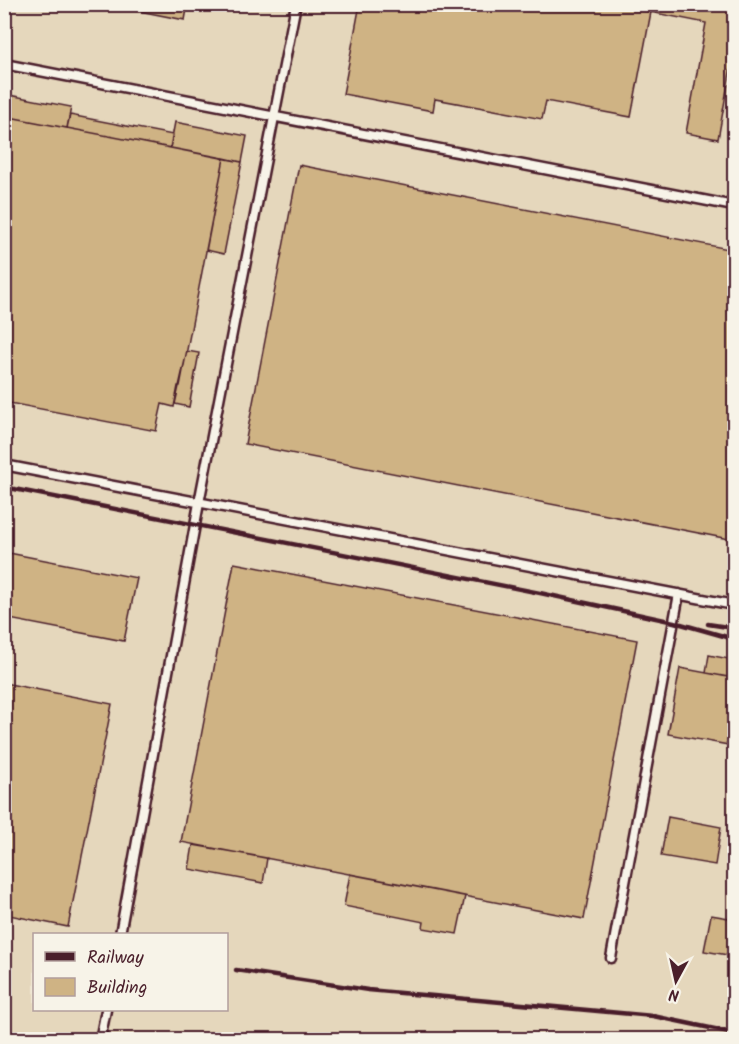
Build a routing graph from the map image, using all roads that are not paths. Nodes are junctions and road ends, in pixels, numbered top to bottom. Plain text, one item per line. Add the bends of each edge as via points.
1 (296, 4) edge
2 (4, 64) edge
3 (274, 117) junction
4 (735, 206) edge
5 (4, 465) edge
6 (199, 503) junction
7 (679, 594) junction
8 (735, 605) edge
9 (120, 933) edge
10 (611, 958) dead end
11 (106, 1011) edge
12 (100, 1040) edge

1 - 3 lane
2 - 3 lane
3 - 4 lane
3 - 6 lane
5 - 6 lane
6 - 7 lane
6 - 9 lane
7 - 8 lane
7 - 10 lane
11 - 12 lane

